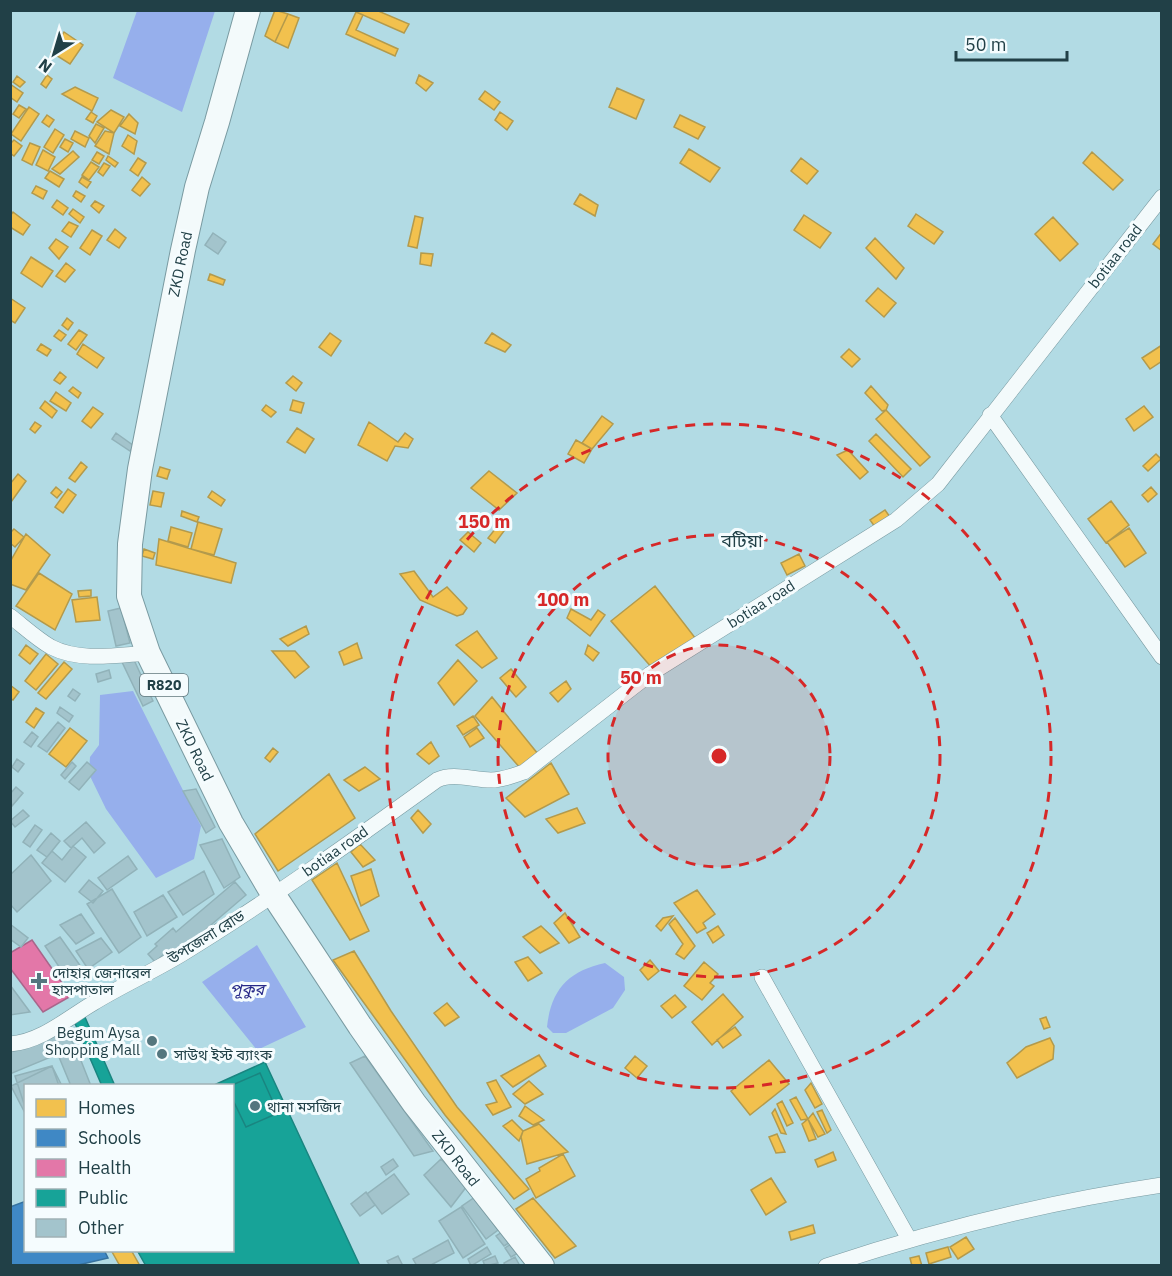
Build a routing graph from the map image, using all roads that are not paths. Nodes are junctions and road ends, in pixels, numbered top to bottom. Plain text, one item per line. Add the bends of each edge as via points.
1 (248, 10) edge
2 (1161, 196) edge
3 (990, 415) junction
4 (10, 616) edge
5 (148, 652) junction
6 (1161, 657) edge
7 (273, 894) junction
8 (762, 977) dead end
9 (10, 1044) edge
10 (1161, 1185) edge
11 (909, 1239) junction
12 (542, 1266) edge
13 (826, 1266) edge

1 - 5 main road, ZKD Road / R820 via 197,187 140,469 130,544 129,596
2 - 3 street, botiaa road
3 - 6 street
3 - 7 street, botiaa road via 938,484 896,520 650,674 524,772 503,780 445,776
4 - 5 street via 60,651 94,657
5 - 7 main road, ZKD Road / R820 via 231,822
7 - 9 street, উপজেলা রোড via 181,955 40,1035 21,1044
7 - 12 main road, ZKD Road / R820 via 414,1103
8 - 11 street
10 - 11 street
11 - 13 street

